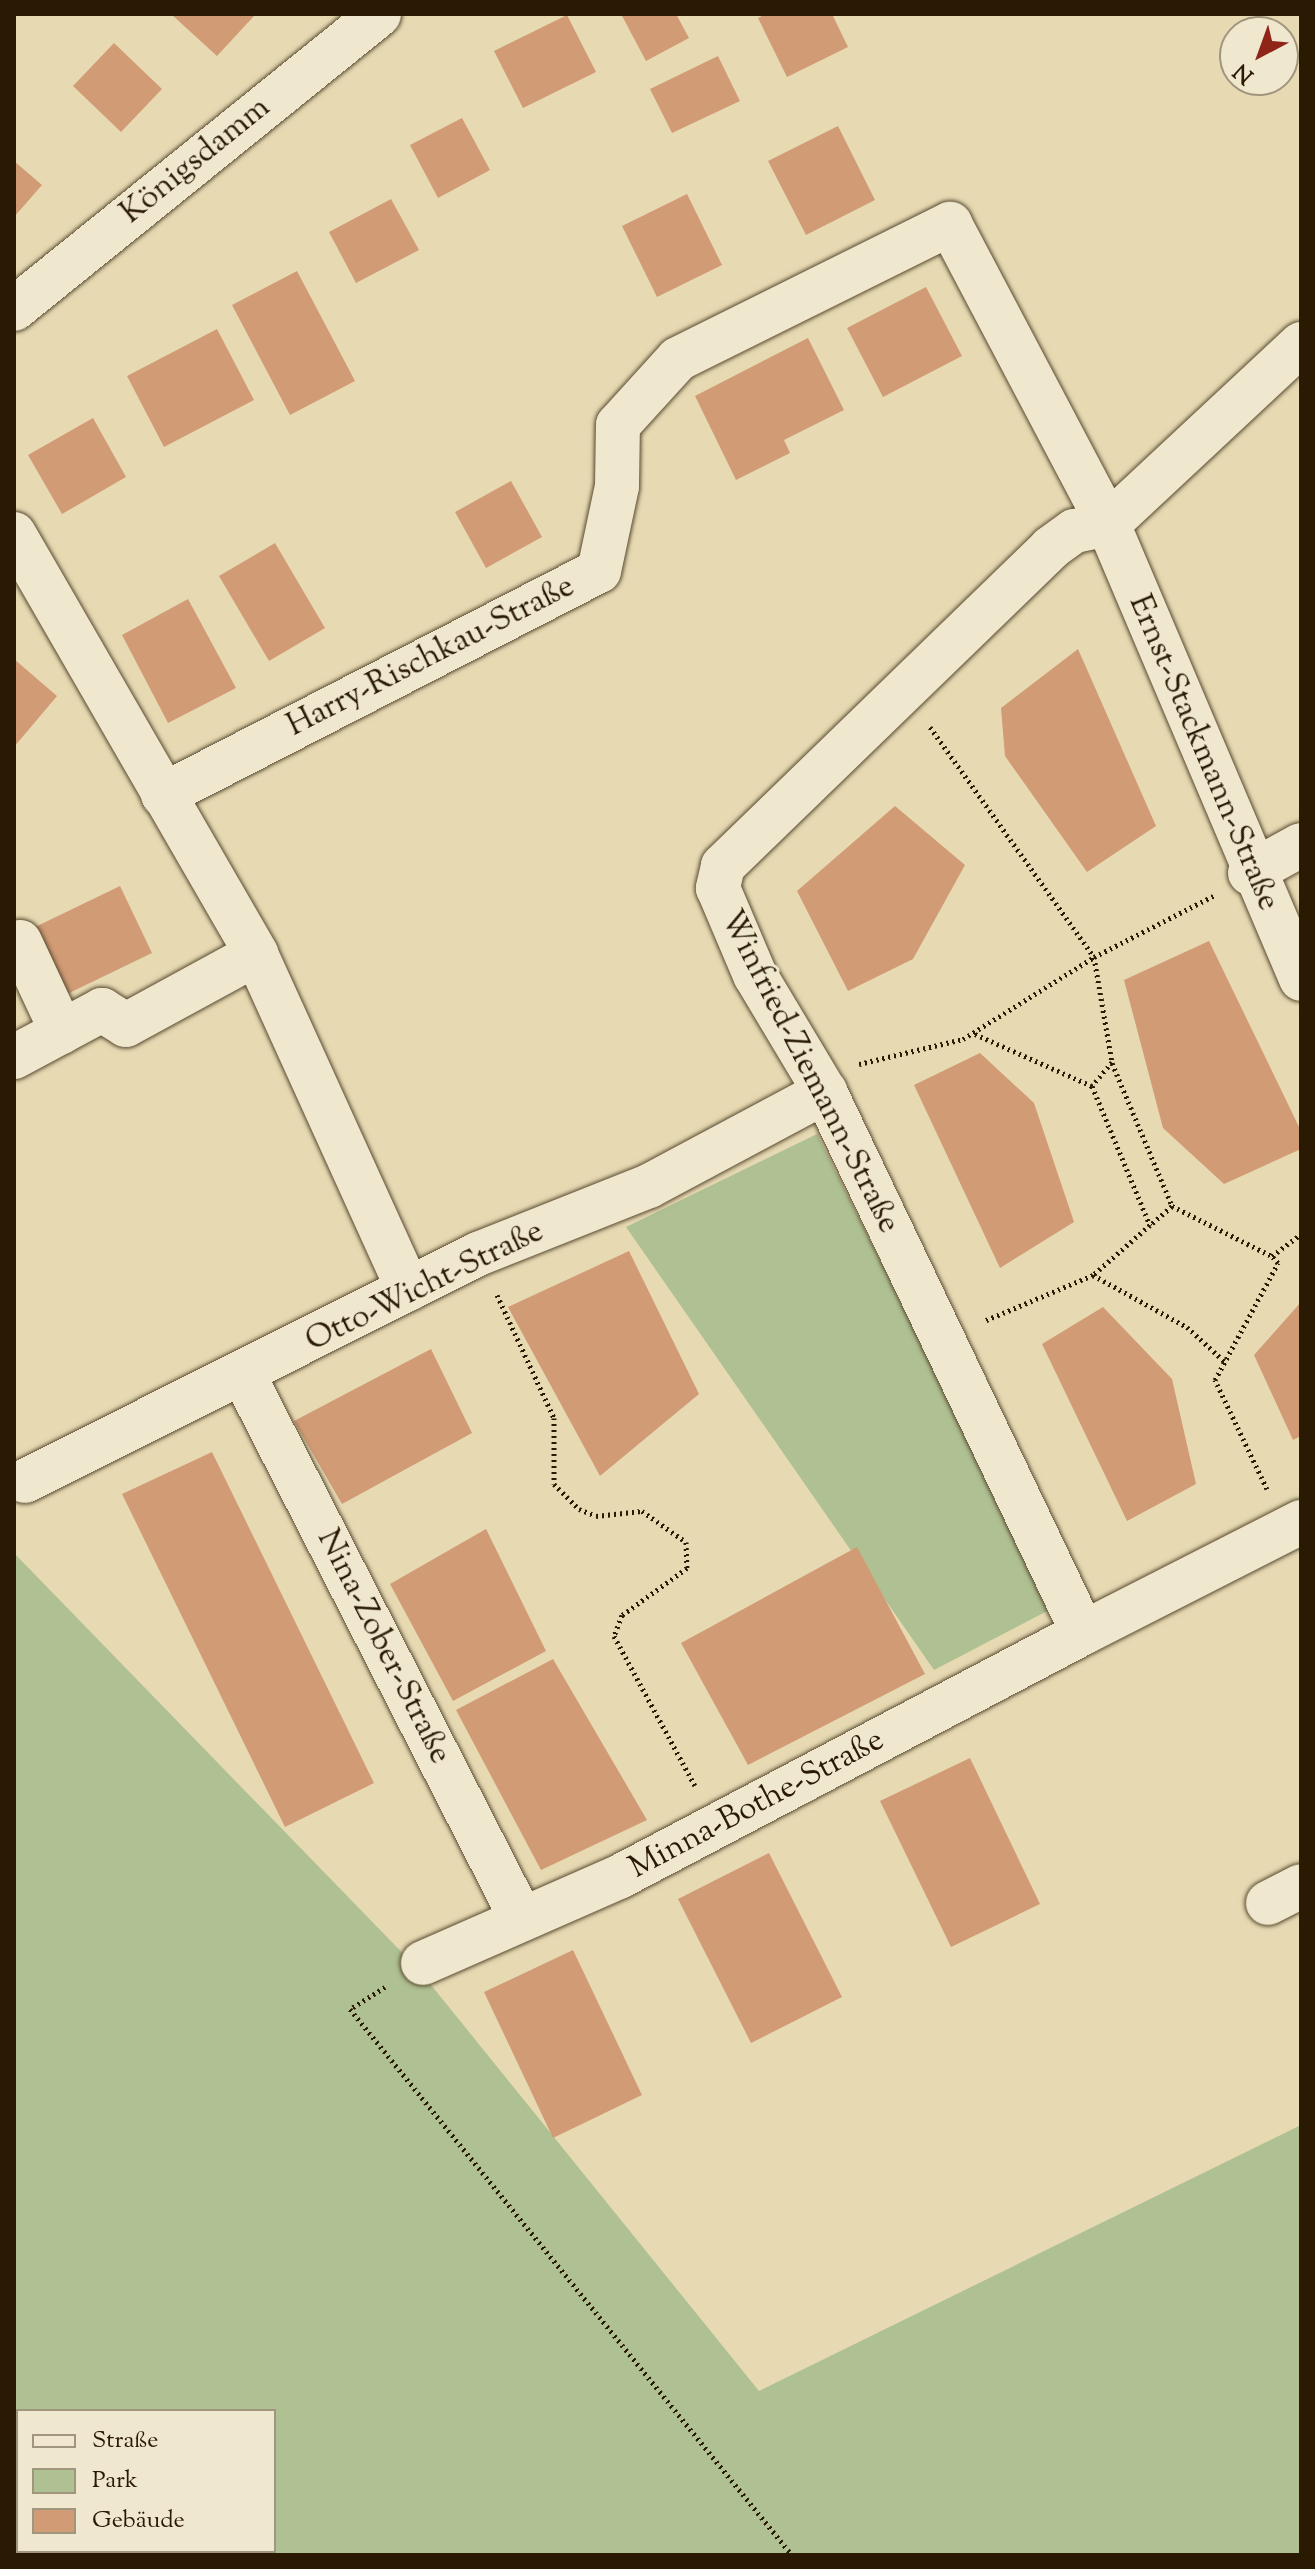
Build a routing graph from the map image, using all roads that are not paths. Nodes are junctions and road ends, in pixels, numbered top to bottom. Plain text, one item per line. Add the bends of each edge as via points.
1 (379, 14) edge
2 (14, 309) edge
3 (1301, 344) edge
4 (1108, 524) junction
5 (14, 534) edge
6 (163, 795) junction
7 (1301, 845) edge
8 (1250, 873) junction
9 (20, 942) dead end
10 (256, 954) junction
11 (1301, 979) edge
12 (62, 1032) junction
13 (14, 1057) edge
14 (825, 1092) junction
15 (408, 1289) junction
16 (244, 1376) junction
17 (25, 1481) dead end
18 (1294, 1526) edge
19 (1083, 1633) junction
20 (521, 1918) junction
21 (423, 1963) road end

1 - 2 street, Königsdamm
3 - 4 street, Winfried-Ziemann-Straße
4 - 6 street, Harry-Rischkau-Straße via 950,224 678,359 618,425 617,486 599,571
4 - 8 street, Ernst-Stackmann-Straße
4 - 14 street, Winfried-Ziemann-Straße via 1074,531 1051,548 723,866 718,888 755,975
5 - 6 street
6 - 10 street
7 - 8 street
8 - 11 street, Ernst-Stackmann-Straße
9 - 12 street
10 - 12 street via 126,1025 102,1010
10 - 15 street
12 - 13 street
14 - 15 street, Otto-Wicht-Straße via 649,1186 478,1254
14 - 19 street, Winfried-Ziemann-Straße
15 - 16 street, Otto-Wicht-Straße
16 - 17 street, Otto-Wicht-Straße
16 - 20 street, Nina-Zober-Straße
18 - 19 street
19 - 20 street, Minna-Bothe-Straße via 716,1826
20 - 21 street, Minna-Bothe-Straße

